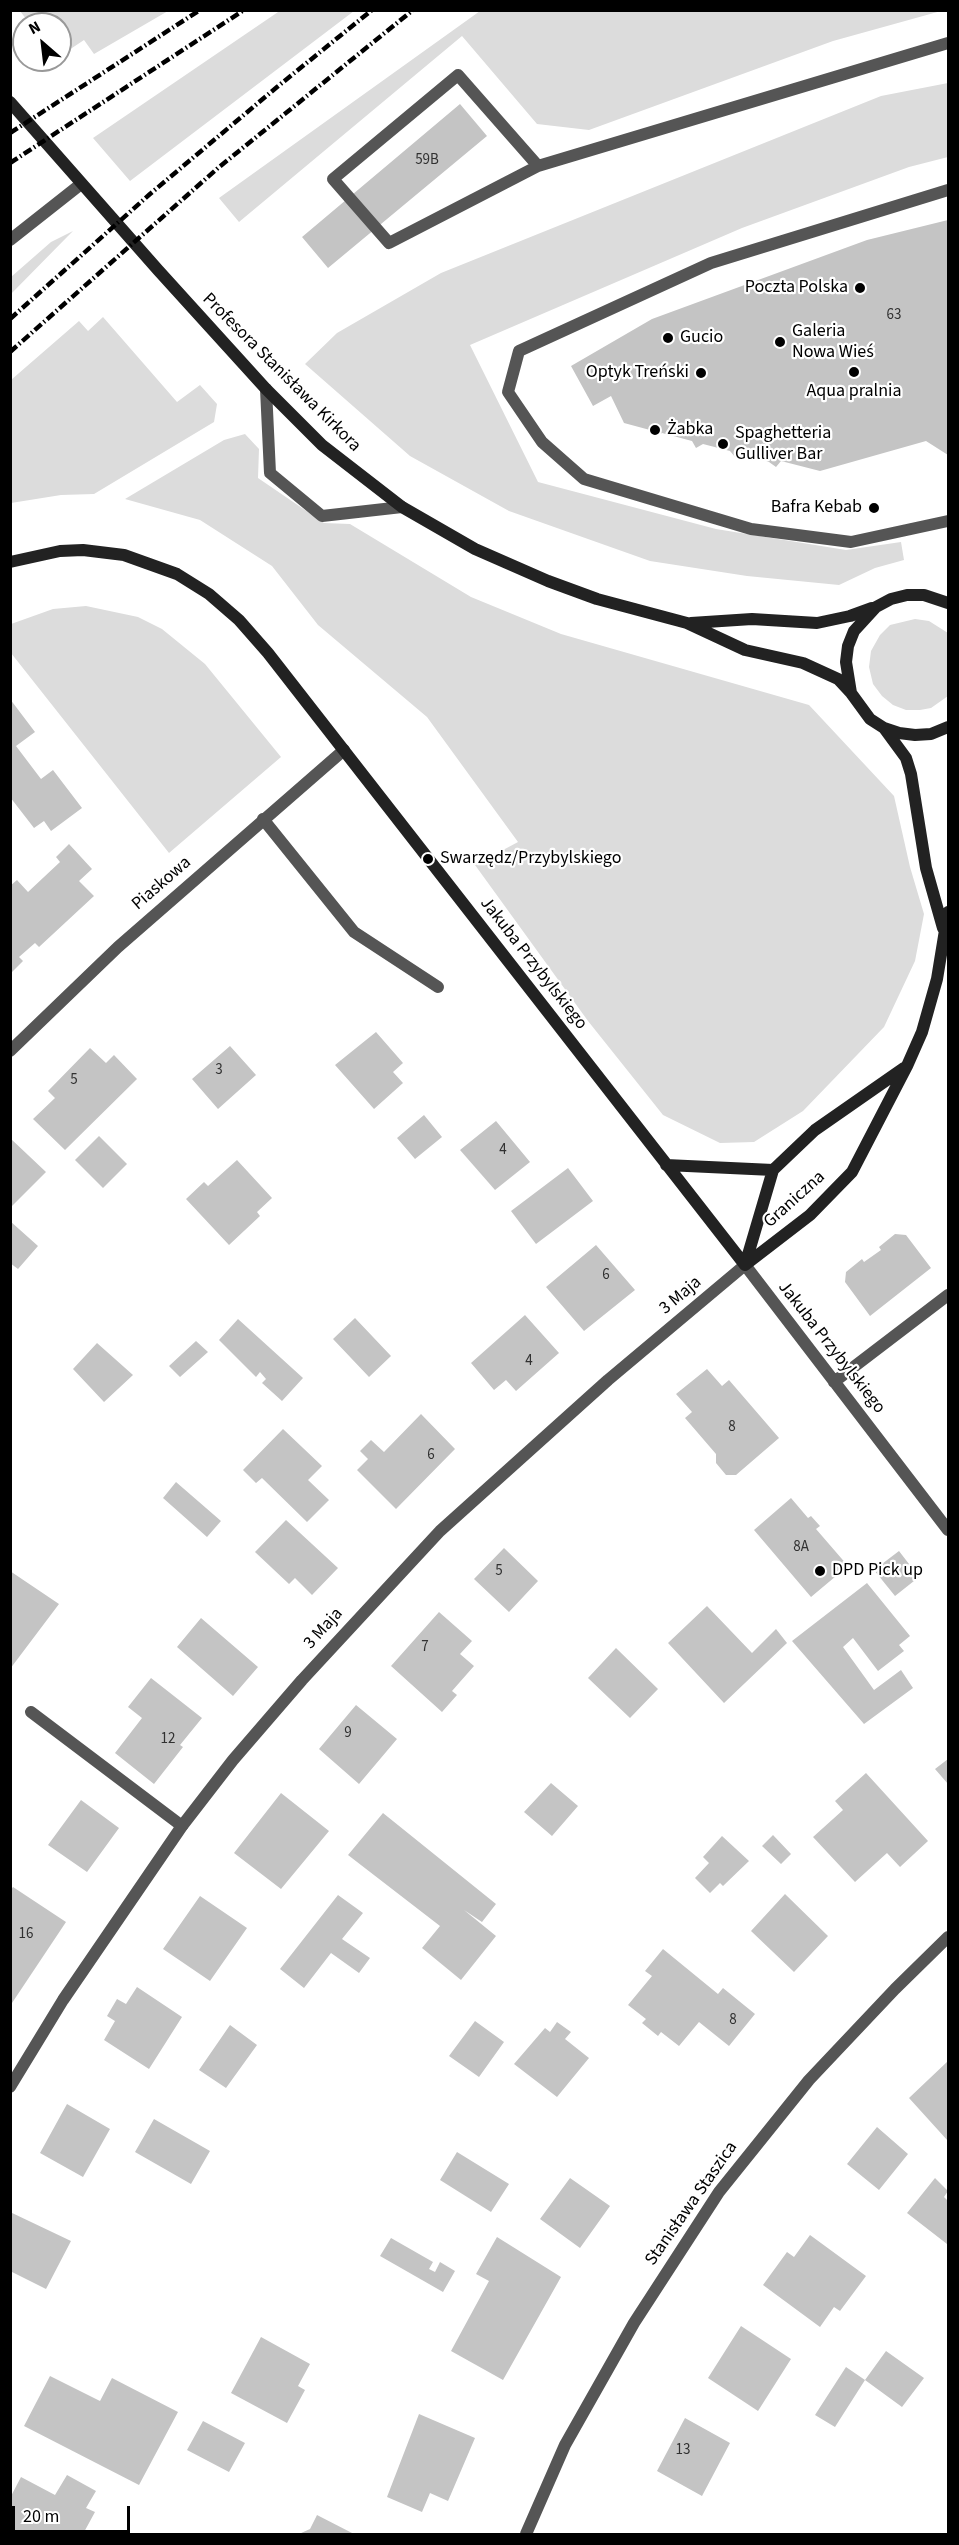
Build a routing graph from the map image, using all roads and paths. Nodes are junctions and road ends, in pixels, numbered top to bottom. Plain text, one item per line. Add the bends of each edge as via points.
1 (948, 43) edge
2 (10, 102) edge
3 (538, 166) junction
4 (81, 184) junction
5 (948, 190) edge
6 (10, 240) edge
7 (266, 389) junction
8 (402, 507) junction
9 (948, 521) edge
10 (10, 562) edge
11 (946, 600) edge
12 (876, 607) junction
13 (687, 623) junction
14 (851, 693) junction
15 (948, 727) edge
16 (884, 728) junction
17 (344, 750) junction
18 (263, 819) junction
19 (948, 912) edge
20 (944, 932) junction
21 (438, 987) dead end
22 (10, 1051) edge
23 (907, 1066) junction
24 (666, 1165) junction
25 (773, 1170) junction
26 (745, 1265) junction
27 (948, 1295) edge
28 (834, 1382) junction
29 (948, 1530) edge
30 (31, 1712) dead end
31 (182, 1826) junction
32 (948, 1937) edge
33 (10, 2087) edge
34 (526, 2535) edge

1 - 3 street
2 - 4 street, Profesora Stanisława Kirkora
3 - 3 street via 458,75 333,179 389,243
4 - 6 street
4 - 7 street, Profesora Stanisława Kirkora
5 - 9 street via 711,263 519,351 508,392 542,442 584,478 740,525 851,542
7 - 8 street, Profesora Stanisława Kirkora via 322,445
7 - 8 street via 270,473 322,516
8 - 13 street, Profesora Stanisława Kirkora via 475,549 548,581 597,599
10 - 17 street, Jakuba Przybylskiego via 83,550 142,560 177,574 209,594 254,635
11 - 12 street, Profesora Stanisława Kirkora via 907,595
12 - 13 street, Profesora Stanisława Kirkora via 817,623 752,618
12 - 14 street via 864,618 848,646 847,678
13 - 14 street, Profesora Stanisława Kirkora via 745,650 823,670
14 - 16 street, Profesora Stanisława Kirkora via 870,719
15 - 16 street via 932,734 915,735
16 - 20 street, Graniczna via 906,758 911,774 926,868
17 - 18 street, Piaskowa
17 - 24 street, Jakuba Przybylskiego
18 - 21 street via 354,932
18 - 22 street, Piaskowa via 118,947
19 - 20 street, Graniczna
20 - 23 street, Graniczna via 931,1005
23 - 25 street, Graniczna via 815,1130
23 - 26 street, Graniczna via 852,1172 810,1215
24 - 25 street, Graniczna
24 - 26 street, Jakuba Przybylskiego
25 - 26 street, Graniczna
26 - 28 street, Jakuba Przybylskiego
26 - 31 street, 3 Maja via 608,1380 440,1531 302,1680
27 - 28 street
28 - 29 street, Jakuba Przybylskiego
30 - 31 street
31 - 33 street, 3 Maja via 63,2000
32 - 34 street, Stanisława Staszica via 808,2080 719,2192 634,2323 594,2394 566,2445

